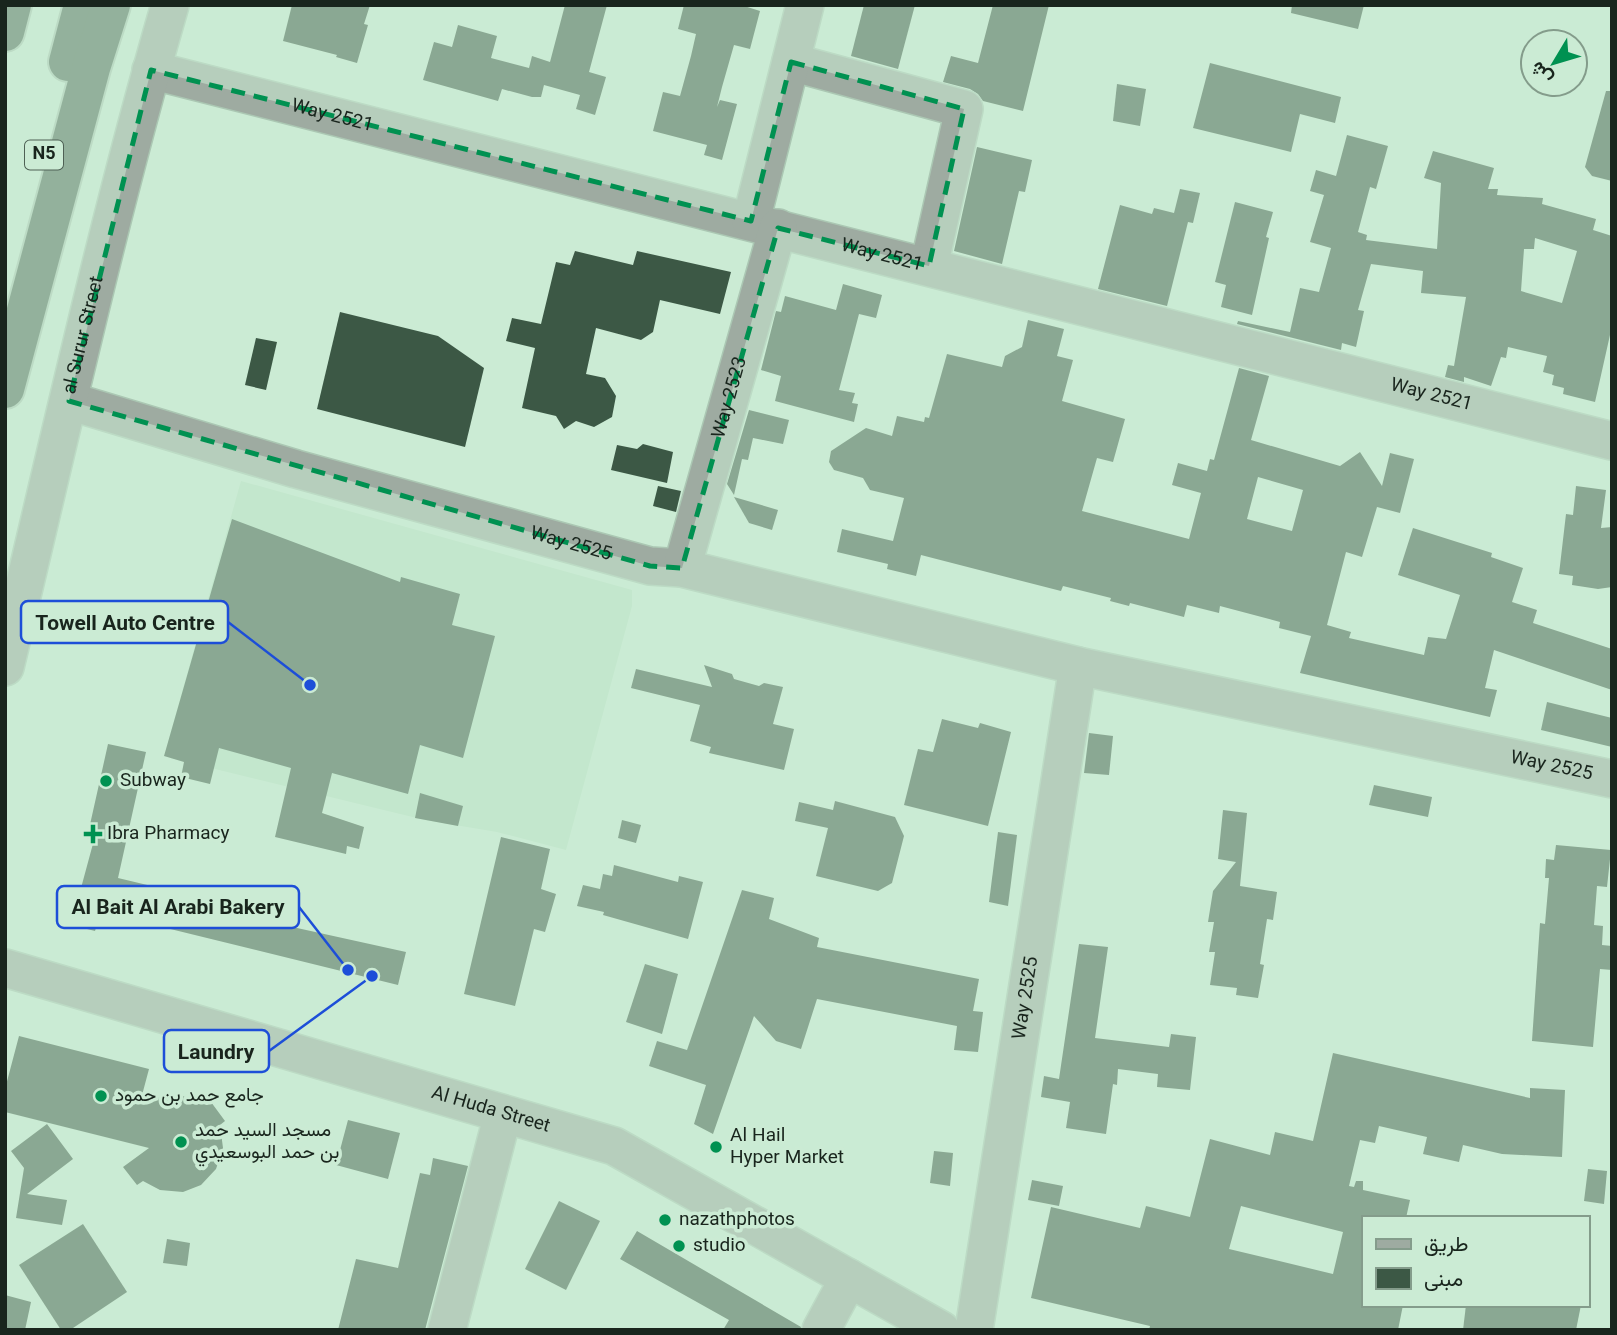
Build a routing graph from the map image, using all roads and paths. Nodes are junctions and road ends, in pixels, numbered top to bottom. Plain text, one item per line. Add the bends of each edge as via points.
1 (12, 5) edge
2 (83, 5) edge
3 (111, 5) edge
4 (170, 5) edge
5 (805, 5) edge
6 (5, 32) edge
7 (791, 62) junction
8 (151, 70) junction
9 (764, 225) junction
10 (929, 266) junction
11 (5, 304) edge
12 (5, 390) edge
13 (69, 401) junction
14 (1612, 441) edge
15 (682, 568) junction
16 (1078, 666) junction
17 (5, 667) edge
18 (1612, 779) edge
19 (5, 968) edge
20 (503, 1114) junction
21 (849, 1278) junction
22 (447, 1330) edge
23 (821, 1330) edge
24 (941, 1330) edge
25 (974, 1330) edge

1 - 6 highway
2 - 11 highway, N5
3 - 12 highway
4 - 8 street, al Surur Street
5 - 7 street, Way 2523
7 - 9 street, Way 2523
7 - 10 street via 964,109
8 - 9 street, Way 2521
8 - 13 street, al Surur Street
9 - 10 street, Way 2521
9 - 15 street, Way 2523
10 - 14 street, Way 2521
13 - 15 street, Way 2525 via 650,566
13 - 17 street, al Surur Street
15 - 16 street, Way 2525
16 - 18 street, Way 2525
16 - 25 street, Way 2525
19 - 20 street, Al Huda Street
20 - 21 street, Al Huda Street via 614,1146
20 - 22 street
21 - 23 street
21 - 24 street, Al Huda Street

